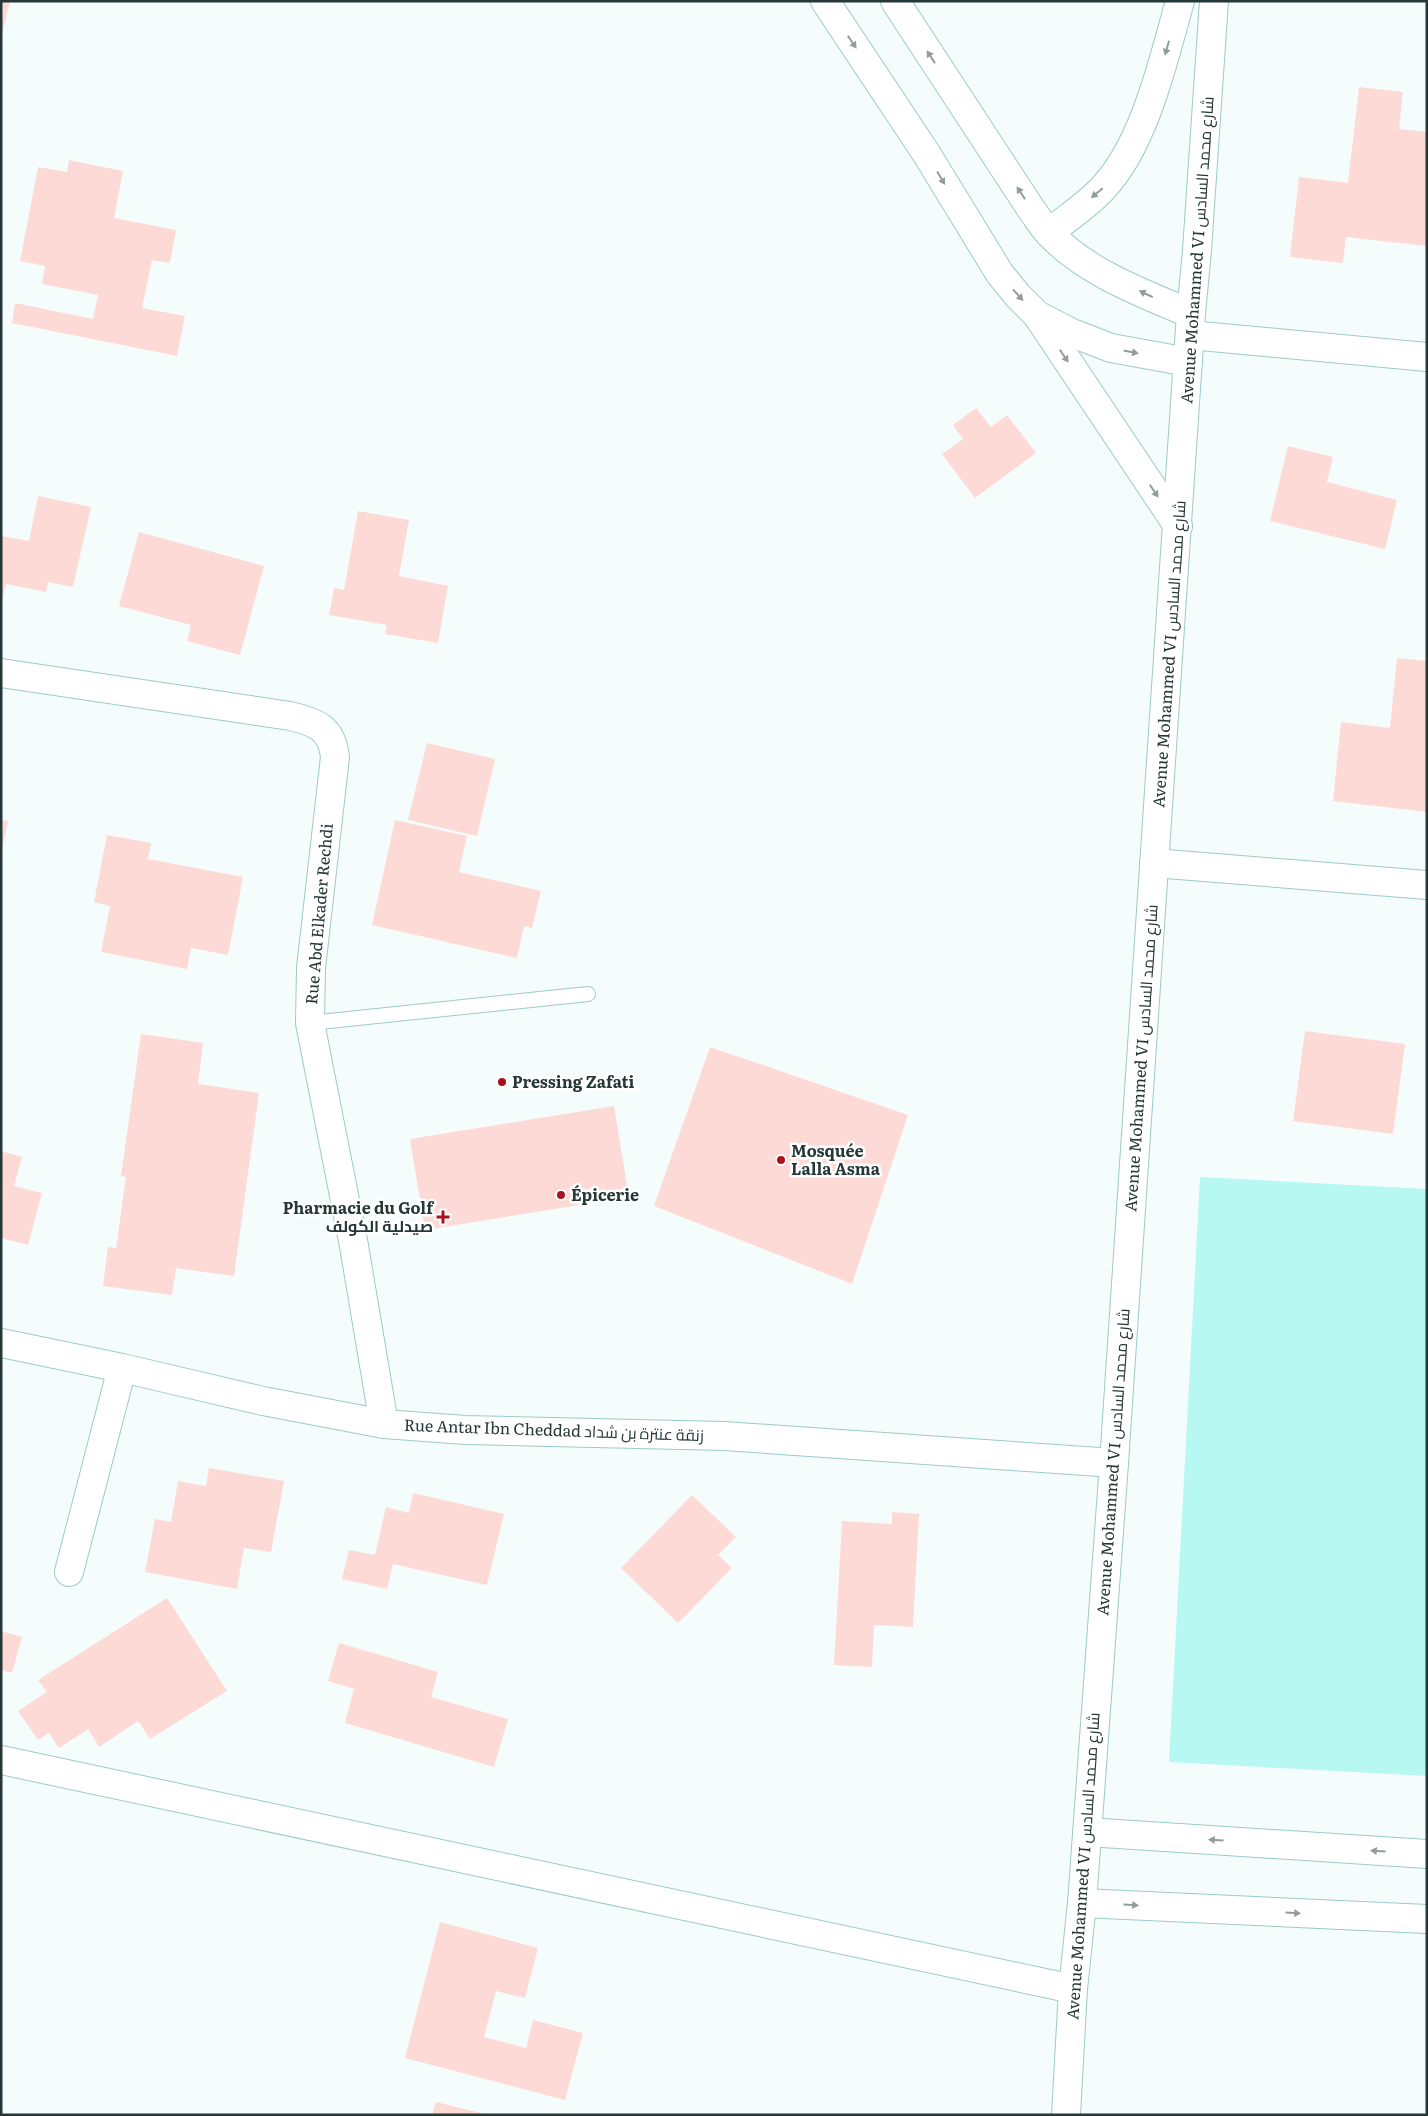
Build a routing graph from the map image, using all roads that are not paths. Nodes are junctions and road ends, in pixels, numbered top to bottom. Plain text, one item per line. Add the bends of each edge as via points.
1 (826, 1) edge
2 (895, 1) edge
3 (1180, 1) edge
4 (1214, 1) edge
5 (1049, 233) junction
6 (1038, 315) junction
7 (1190, 324) junction
8 (1427, 357) edge
9 (1188, 362) junction
10 (1178, 526) junction
11 (1, 673) edge
12 (1154, 863) junction
13 (1427, 886) edge
14 (588, 994) dead end
15 (310, 1023) junction
16 (1, 1343) edge
17 (122, 1368) junction
18 (384, 1424) junction
19 (1114, 1463) junction
20 (69, 1572) dead end
21 (1, 1760) edge
22 (1087, 1832) junction
23 (1427, 1854) edge
24 (1082, 1903) junction
25 (1427, 1918) edge
26 (1073, 1989) junction
27 (1066, 2115) edge

1 -> 6 street via 926,153 1000,274
5 -> 2 street
3 -> 5 street via 1150,100 1124,161 1104,187
4 - 7 street, Avenue Mohammed VI شارع محمد السادس
7 -> 5 street via 1145,294 1098,270 1066,249
6 -> 9 street via 1111,348
6 -> 10 street
7 - 8 street
7 - 9 street, Avenue Mohammed VI شارع محمد السادس
9 - 10 street, Avenue Mohammed VI شارع محمد السادس
10 - 12 street, Avenue Mohammed VI شارع محمد السادس
11 - 15 street, Rue Abd Elkader Rechdi via 290,716 307,720 330,736 334,757 311,968
12 - 13 street
12 - 19 street, Avenue Mohammed VI شارع محمد السادس
14 - 15 lane
15 - 18 street, Rue Abd Elkader Rechdi via 354,1246
16 - 17 street, Rue Antar Ibn Cheddad زنقة عنترة بن شداد
17 - 18 street, Rue Antar Ibn Cheddad زنقة عنترة بن شداد via 263,1401
17 - 20 street
18 - 19 street, Rue Antar Ibn Cheddad زنقة عنترة بن شداد via 464,1430 724,1436
19 - 22 street, Avenue Mohammed VI شارع محمد السادس
21 - 26 street
23 -> 22 street
22 - 24 street, Avenue Mohammed VI شارع محمد السادس
24 -> 25 street
24 - 26 street, Avenue Mohammed VI شارع محمد السادس
26 - 27 street, Avenue Mohammed VI شارع محمد السادس

